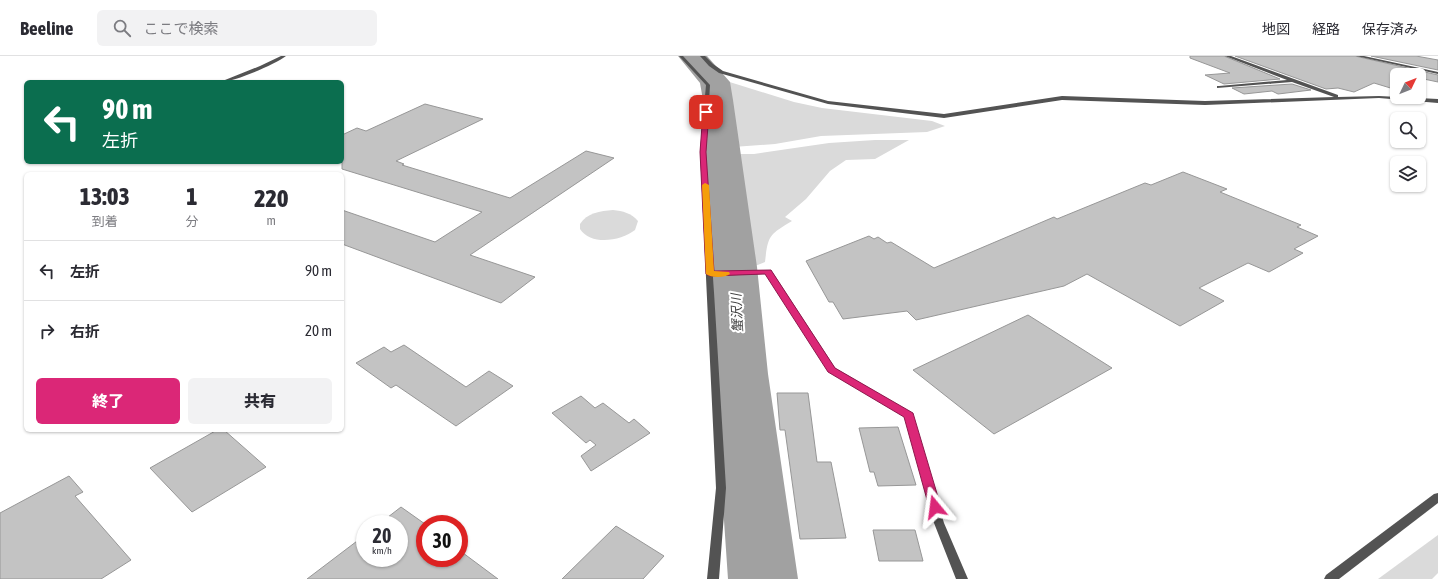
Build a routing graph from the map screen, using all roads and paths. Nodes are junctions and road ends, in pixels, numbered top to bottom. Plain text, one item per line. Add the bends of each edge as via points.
1 (284, 56) edge
2 (680, 56) edge
3 (702, 56) edge
4 (1227, 56) edge
5 (1358, 56) edge
6 (1438, 73) edge
7 (227, 80) edge
8 (1294, 81) junction
9 (1219, 87) dead end
10 (1339, 97) junction
11 (1438, 101) edge
12 (710, 274) junction
13 (1438, 497) edge
14 (714, 579) edge
15 (962, 579) edge
16 (1330, 579) edge

1 - 7 street
2 - 12 street via 708,85 703,152
3 - 10 street via 721,72 800,95 845,104 944,116 1054,98 1205,103
4 - 8 street
5 - 6 street
8 - 9 street
8 - 10 street
10 - 11 street
12 - 14 street via 720,488
12 - 15 street via 768,272 832,370 909,415 939,523
13 - 16 street

